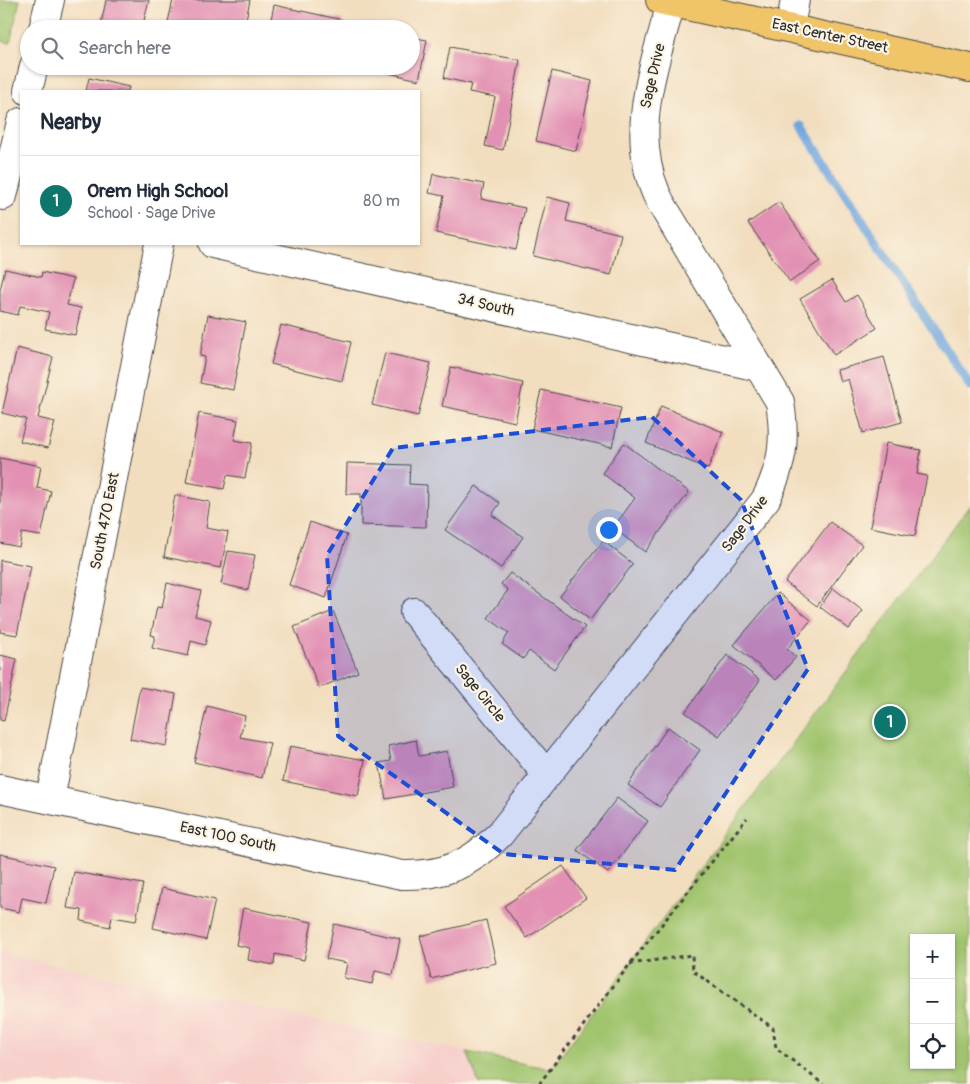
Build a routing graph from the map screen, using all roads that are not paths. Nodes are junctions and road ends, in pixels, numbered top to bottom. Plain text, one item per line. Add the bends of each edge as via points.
1 (50, 0) edge
2 (795, 0) edge
3 (665, 1) edge
4 (45, 20) edge
5 (790, 27) junction
6 (970, 68) edge
7 (32, 75) edge
8 (28, 90) edge
9 (20, 128) edge
10 (8, 197) edge
11 (160, 245) edge
12 (217, 245) edge
13 (759, 367) junction
14 (414, 612) dead end
15 (546, 774) junction
16 (0, 789) edge
17 (50, 799) junction
18 (457, 867) joint

1 - 4 street
2 - 5 street
3 - 5 main road, East Center Street
3 - 13 street, Sage Drive via 645,104 643,138 649,172 656,193
5 - 6 main road, East Center Street
7 - 8 street
9 - 10 street
11 - 17 street, South 470 East
12 - 13 street, 34 South
13 - 15 street, Sage Drive via 780,402 784,427 783,452 777,476 766,499
14 - 15 street, Sage Circle
15 - 18 street, Sage Drive via 485,850
16 - 17 street, East 100 South
17 - 18 street, East 100 South via 402,875 425,876

